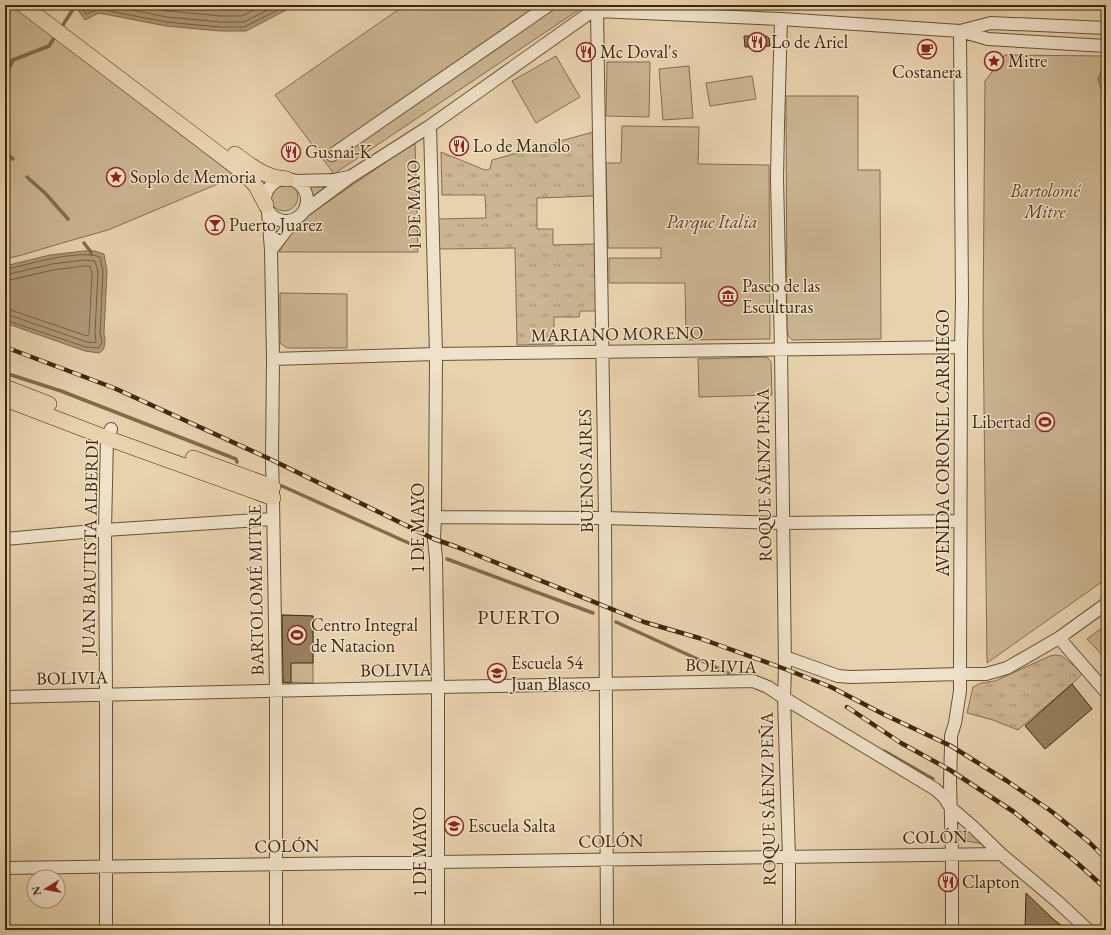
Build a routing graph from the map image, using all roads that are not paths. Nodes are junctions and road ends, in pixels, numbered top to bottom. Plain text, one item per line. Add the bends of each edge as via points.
1 (23, 5) edge
2 (549, 5) edge
3 (42, 11) edge
4 (597, 11) junction
5 (781, 19) junction
6 (1106, 28) edge
7 (960, 32) junction
8 (1106, 46) edge
9 (108, 62) junction
10 (430, 126) junction
11 (332, 155) dead end
12 (350, 177) junction
13 (291, 180) junction
14 (267, 208) junction
15 (300, 215) junction
16 (271, 250) junction
17 (961, 348) junction
18 (781, 349) junction
19 (602, 352) junction
20 (436, 354) junction
21 (273, 359) junction
22 (5, 387) edge
23 (5, 399) edge
24 (109, 433) junction
25 (273, 492) junction
26 (435, 516) junction
27 (605, 518) junction
28 (273, 520) junction
29 (960, 521) junction
30 (782, 523) junction
31 (105, 530) junction
32 (5, 539) edge
33 (1106, 604) edge
34 (1058, 638) junction
35 (785, 657) junction
36 (960, 674) junction
37 (606, 684) junction
38 (438, 687) junction
39 (276, 691) junction
40 (1106, 692) edge
41 (106, 695) junction
42 (5, 697) edge
43 (784, 698) junction
44 (951, 808) junction
45 (1002, 854) junction
46 (952, 855) junction
47 (789, 857) junction
48 (608, 860) junction
49 (438, 862) junction
50 (276, 864) junction
51 (106, 867) junction
52 (5, 868) edge
53 (106, 930) edge
54 (276, 930) edge
55 (438, 930) edge
56 (607, 930) edge
57 (789, 930) edge
58 (952, 930) edge
59 (1088, 930) edge

1 - 3 main road
2 - 11 street
3 - 9 main road
4 - 5 street
4 - 10 street via 588,14
4 - 19 street, BUENOS AIRES
5 - 7 street
5 - 18 street, ROQUE SÁENZ PEÑA via 778,179
6 - 7 street via 991,23
7 - 8 street via 988,39
7 - 17 street, AVENIDA CORONEL CARRIEGO
9 - 13 main road via 254,167 272,177
9 - 14 main road via 244,173 256,186
10 - 12 street
10 - 20 street, 1 DE MAYO
12 - 13 street via 334,180
12 - 15 street
13 - 14 street via 280,180 270,187 266,198
13 - 15 street via 300,185 307,197 307,205
14 - 15 street via 273,216 284,221 290,221
14 - 16 street, BARTOLOMÉ MITRE
15 - 16 street
16 - 21 street, BARTOLOMÉ MITRE
17 - 18 street, MARIANO MORENO
17 - 29 street, AVENIDA CORONEL CARRIEGO
18 - 19 street, MARIANO MORENO
18 - 30 street, ROQUE SÁENZ PEÑA
19 - 20 street, MARIANO MORENO
19 - 27 street, BUENOS AIRES
20 - 21 street, MARIANO MORENO
20 - 26 street, 1 DE MAYO
21 - 25 street, BARTOLOMÉ MITRE
22 - 24 main road
23 - 24 main road
24 - 25 main road
24 - 31 street, JUAN BAUTISTA ALBERDI
25 - 28 street, BARTOLOMÉ MITRE
26 - 27 street
26 - 38 street, 1 DE MAYO
27 - 30 street
27 - 37 street, BUENOS AIRES
28 - 31 street
28 - 39 street, BARTOLOMÉ MITRE
29 - 30 street
29 - 36 street, AVENIDA CORONEL CARRIEGO
30 - 35 street, ROQUE SÁENZ PEÑA
31 - 32 street
31 - 41 street, JUAN BAUTISTA ALBERDI
33 - 34 street
34 - 36 street via 1007,668 986,674
34 - 40 street
35 - 36 street via 844,677
35 - 43 street, ROQUE SÁENZ PEÑA
36 - 44 street, AVENIDA CORONEL CARRIEGO via 960,691 951,736
37 - 38 street, BOLIVIA
37 - 43 street, BOLIVIA via 753,681
37 - 48 street, BUENOS AIRES
38 - 39 street, BOLIVIA
38 - 49 street, 1 DE MAYO
39 - 41 street, BOLIVIA
39 - 50 street, BARTOLOMÉ MITRE
41 - 42 street, BOLIVIA
41 - 51 street, JUAN BAUTISTA ALBERDI
43 - 44 street, BOLIVIA via 935,790 944,797
43 - 47 street, ROQUE SÁENZ PEÑA
44 - 45 street, BOLIVIA
44 - 46 street, AVENIDA CORONEL CARRIEGO
45 - 46 street, COLÓN
45 - 59 street, BOLIVIA
46 - 47 street, COLÓN
46 - 58 street, AVENIDA CORONEL CARRIEGO
47 - 48 street, COLÓN
47 - 57 street, ROQUE SÁENZ PEÑA
48 - 49 street, COLÓN
48 - 56 street, BUENOS AIRES
49 - 50 street, COLÓN
49 - 55 street, 1 DE MAYO
50 - 51 street, COLÓN
50 - 54 street, BARTOLOMÉ MITRE
51 - 52 street, COLÓN
51 - 53 street, JUAN BAUTISTA ALBERDI

